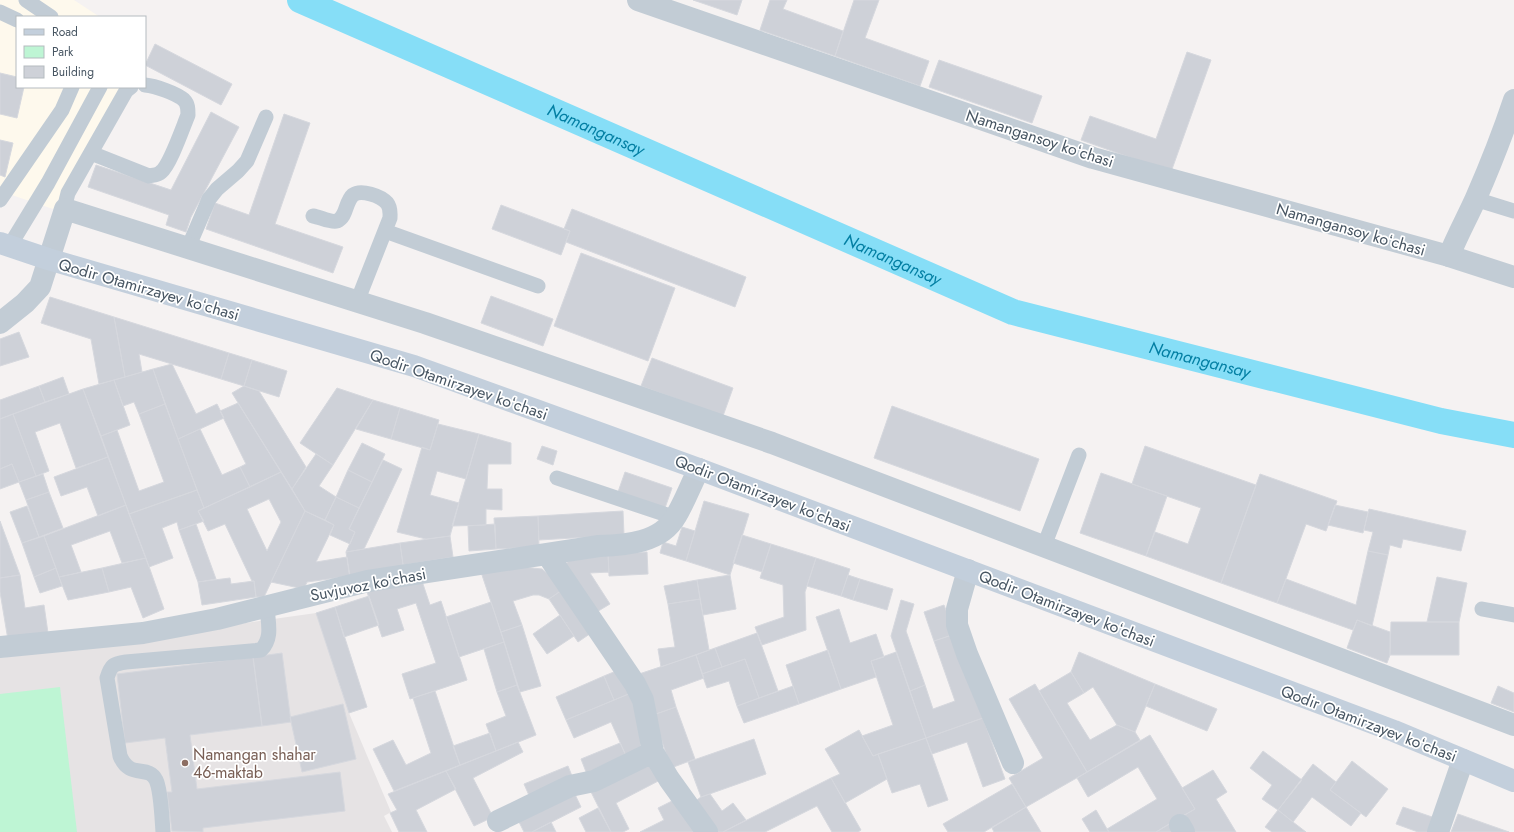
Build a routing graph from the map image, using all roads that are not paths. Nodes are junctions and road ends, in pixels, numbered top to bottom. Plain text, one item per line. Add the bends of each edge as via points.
1 (26, 0) edge
2 (638, 0) edge
3 (0, 12) edge
4 (50, 16) edge
5 (16, 20) edge
6 (146, 85) edge
7 (72, 88) edge
8 (99, 88) edge
9 (130, 88) edge
10 (1514, 100) edge
11 (266, 117) dead end
12 (91, 153) junction
13 (1475, 199) junction
14 (0, 200) edge
15 (65, 209) junction
16 (1514, 212) edge
17 (313, 216) dead end
18 (384, 231) junction
19 (5, 245) edge
20 (188, 248) junction
21 (1449, 256) junction
22 (48, 259) junction
23 (1514, 277) edge
24 (538, 286) dead end
25 (357, 302) junction
26 (0, 323) edge
27 (1079, 455) dead end
28 (699, 469) junction
29 (557, 478) dead end
30 (676, 518) junction
31 (1044, 546) junction
32 (547, 554) junction
33 (968, 570) junction
34 (266, 606) junction
35 (1482, 609) dead end
36 (1514, 615) edge
37 (0, 647) edge
38 (1514, 724) edge
39 (653, 752) junction
40 (1463, 760) junction
41 (1013, 763) dead end
42 (1514, 781) edge
43 (498, 820) dead end
44 (163, 832) edge
45 (708, 832) edge
46 (1438, 832) edge

1 - 4 lane
2 - 21 street, Namangansoy koʻchasi via 1093,158
3 - 5 lane
6 - 12 lane via 177,96 188,107 188,115 162,172 149,176
7 - 14 lane via 62,110
8 - 19 lane via 48,183
9 - 12 lane
10 - 13 street via 1500,142
11 - 20 lane via 247,161 209,199
12 - 15 lane via 68,193
13 - 16 lane
13 - 21 street
15 - 20 street
15 - 22 street
17 - 18 lane via 334,222 339,220 349,200 354,195 363,193 383,199 388,204 390,218
18 - 24 lane
18 - 25 lane
19 - 22 main road, Qodir Otamirzayev koʻchasi
20 - 25 street
21 - 23 street, Namangansoy koʻchasi
22 - 26 street via 40,287
22 - 28 main road, Qodir Otamirzayev koʻchasi via 414,366
25 - 31 street via 772,443
27 - 31 lane
28 - 30 street, Suvjuvoz koʻchasi
28 - 33 main road, Qodir Otamirzayev koʻchasi
29 - 30 lane
30 - 32 street, Suvjuvoz koʻchasi via 664,530 648,540 628,545 599,546
31 - 38 street
32 - 34 street, Suvjuvoz koʻchasi via 368,581
32 - 39 street via 635,684 643,700
33 - 40 main road, Qodir Otamirzayev koʻchasi via 1394,731
33 - 41 street via 956,609 957,625
34 - 37 street, Suvjuvoz koʻchasi via 217,619 143,633
34 - 44 lane via 269,638 261,650 126,662 116,664 110,669 107,678 120,756 129,769 150,773 156,780
35 - 36 lane
39 - 43 street via 594,781 570,786
39 - 45 street via 669,779
40 - 42 main road, Qodir Otamirzayev koʻchasi
40 - 46 street

